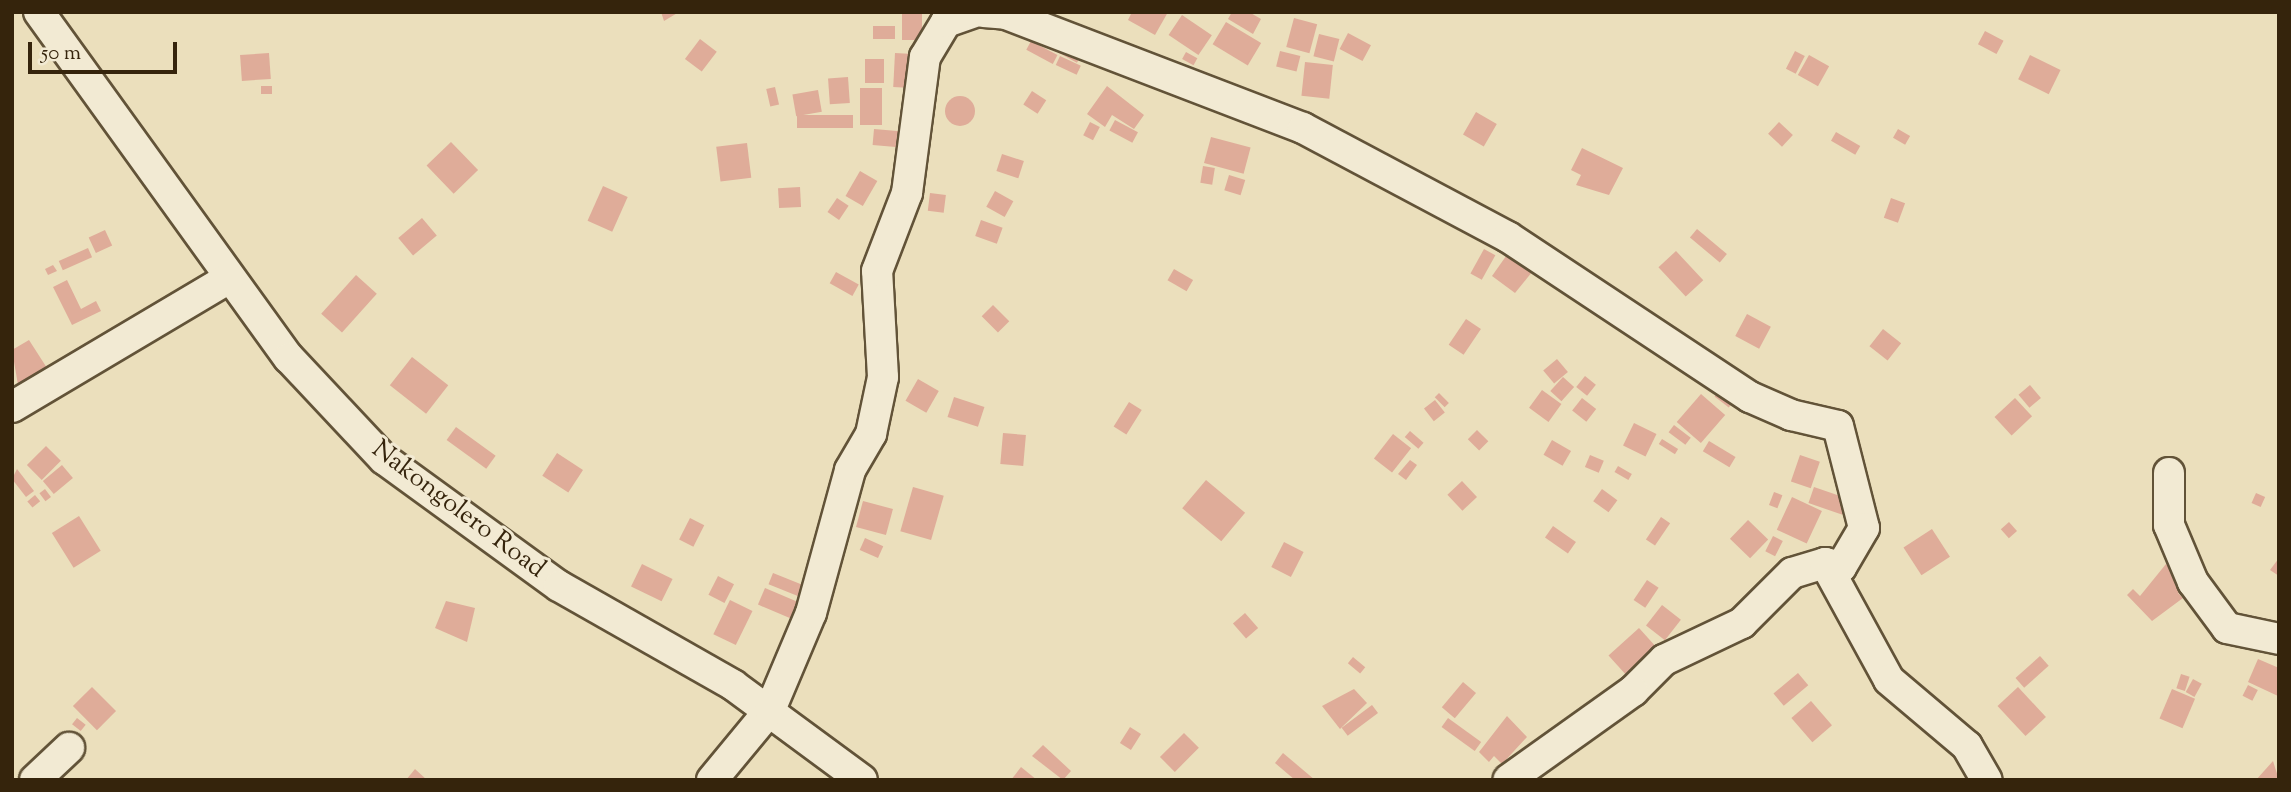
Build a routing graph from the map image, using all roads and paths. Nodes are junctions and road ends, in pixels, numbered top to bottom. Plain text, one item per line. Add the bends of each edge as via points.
1 (39, 12) edge
2 (975, 12) edge
3 (984, 12) edge
4 (946, 17) edge
5 (229, 278) junction
6 (12, 407) edge
7 (2169, 473) dead end
8 (1825, 563) junction
9 (2279, 639) edge
10 (770, 710) junction
11 (69, 748) dead end
12 (35, 780) edge
13 (712, 780) edge
14 (862, 780) edge
15 (1508, 780) edge
16 (1987, 780) edge

1 - 5 street, Nakongolero Road
2 - 4 street
3 - 8 street via 1006,14 1303,128 1508,237 1750,397 1791,415 1838,426 1864,528 1841,567
4 - 10 street via 925,57 907,193 877,271 883,377 871,435 850,470 811,614
5 - 6 street
5 - 10 street, Nakongolero Road via 289,358 384,459 559,586
7 - 9 street via 2169,526 2193,582 2227,628
8 - 15 street via 1792,573 1742,623 1664,660 1633,691
8 - 16 street via 1889,680 1966,746
10 - 13 street
10 - 14 street, Nakongolero Road
11 - 12 street

